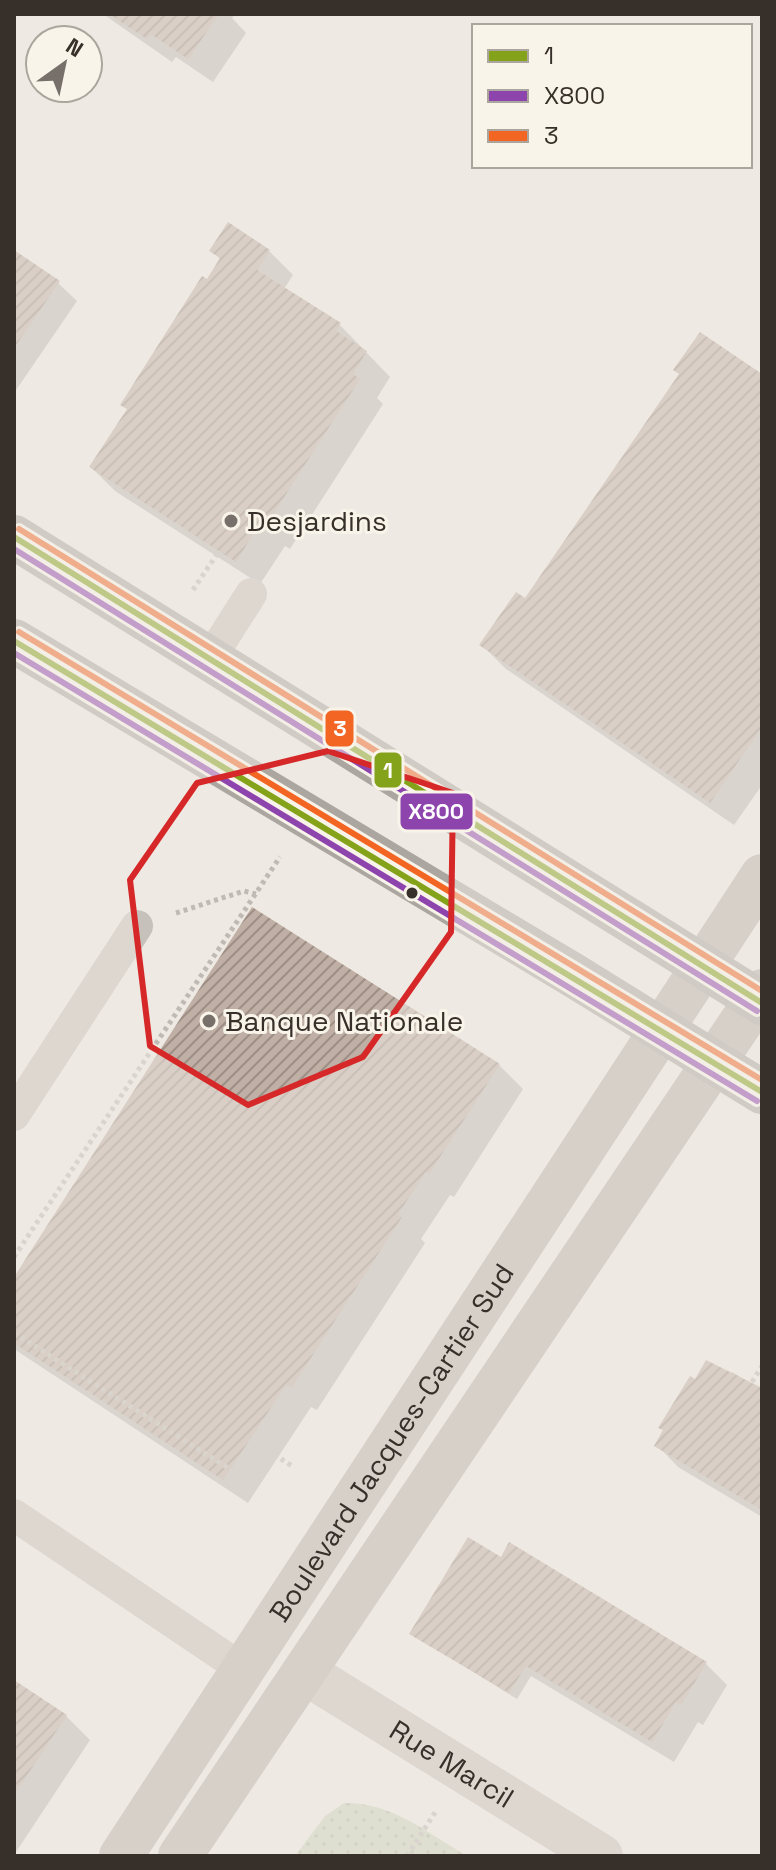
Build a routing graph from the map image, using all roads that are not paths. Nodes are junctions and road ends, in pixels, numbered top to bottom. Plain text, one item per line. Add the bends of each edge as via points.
1 (14, 537) edge
2 (251, 594) dead end
3 (14, 641) edge
4 (211, 657) junction
5 (762, 876) edge
6 (137, 926) road end
7 (702, 964) junction
8 (760, 998) edge
9 (660, 1029) junction
10 (713, 1063) junction
11 (762, 1092) edge
12 (14, 1115) edge
13 (14, 1515) edge
14 (244, 1670) junction
15 (304, 1672) junction
16 (121, 1856) edge
17 (180, 1856) edge
18 (601, 1856) edge

1 - 4 main road
2 - 4 lane
3 - 9 main road
4 - 7 main road
5 - 7 main road, Boulevard Jacques-Cartier Sud
6 - 12 lane
7 - 8 main road
7 - 9 main road, Boulevard Jacques-Cartier Sud
8 - 10 main road, Boulevard Jacques-Cartier Sud
9 - 10 main road
9 - 14 main road, Boulevard Jacques-Cartier Sud
10 - 11 main road
10 - 15 main road, Boulevard Jacques-Cartier Sud
13 - 14 lane
14 - 16 main road, Boulevard Jacques-Cartier Sud
15 - 17 main road, Boulevard Jacques-Cartier Sud
15 - 18 street, Rue Marcil

